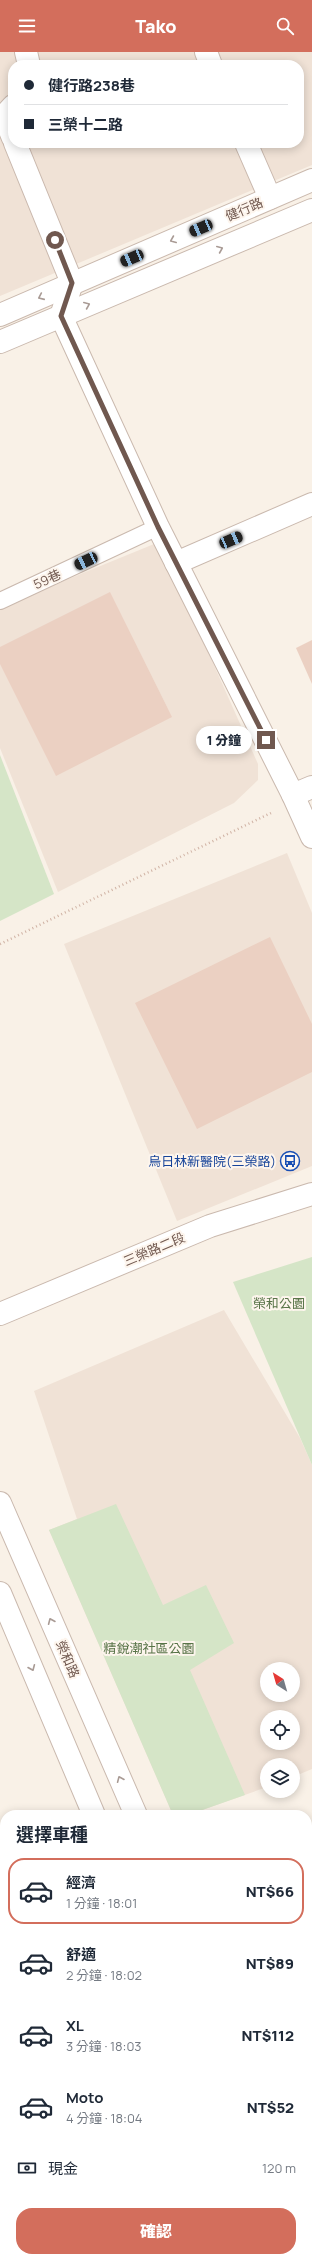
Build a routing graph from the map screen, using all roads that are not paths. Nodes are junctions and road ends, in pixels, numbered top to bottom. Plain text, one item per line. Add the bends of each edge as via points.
1 (8, 112) edge
2 (8, 126) edge
3 (17, 148) edge
4 (248, 148) edge
5 (312, 180) edge
6 (270, 198) junction
7 (312, 210) edge
8 (72, 283) junction
9 (0, 315) edge
10 (61, 316) junction
11 (0, 342) edge
12 (312, 504) edge
13 (158, 527) junction
14 (176, 563) junction
15 (0, 601) edge
16 (300, 794) edge
17 (312, 837) edge
18 (312, 1194) edge
19 (0, 1314) edge
20 (0, 1503) edge
21 (0, 1593) edge
22 (92, 1810) edge
23 (134, 1810) edge

1 - 2 street via 4,116
3 - 8 street
4 - 6 street
5 - 6 street, 健行路
6 -> 8 street, 健行路
10 -> 7 street, 健行路
8 -> 9 street, 健行路
8 - 10 street
10 - 11 street, 健行路
10 - 13 street
12 - 14 street
13 - 14 street
13 - 15 lane, 59巷
14 - 16 street
16 - 17 street
18 - 19 street, 三榮路二段 via 210,1226
23 -> 20 street, 榮和路
21 -> 22 street

